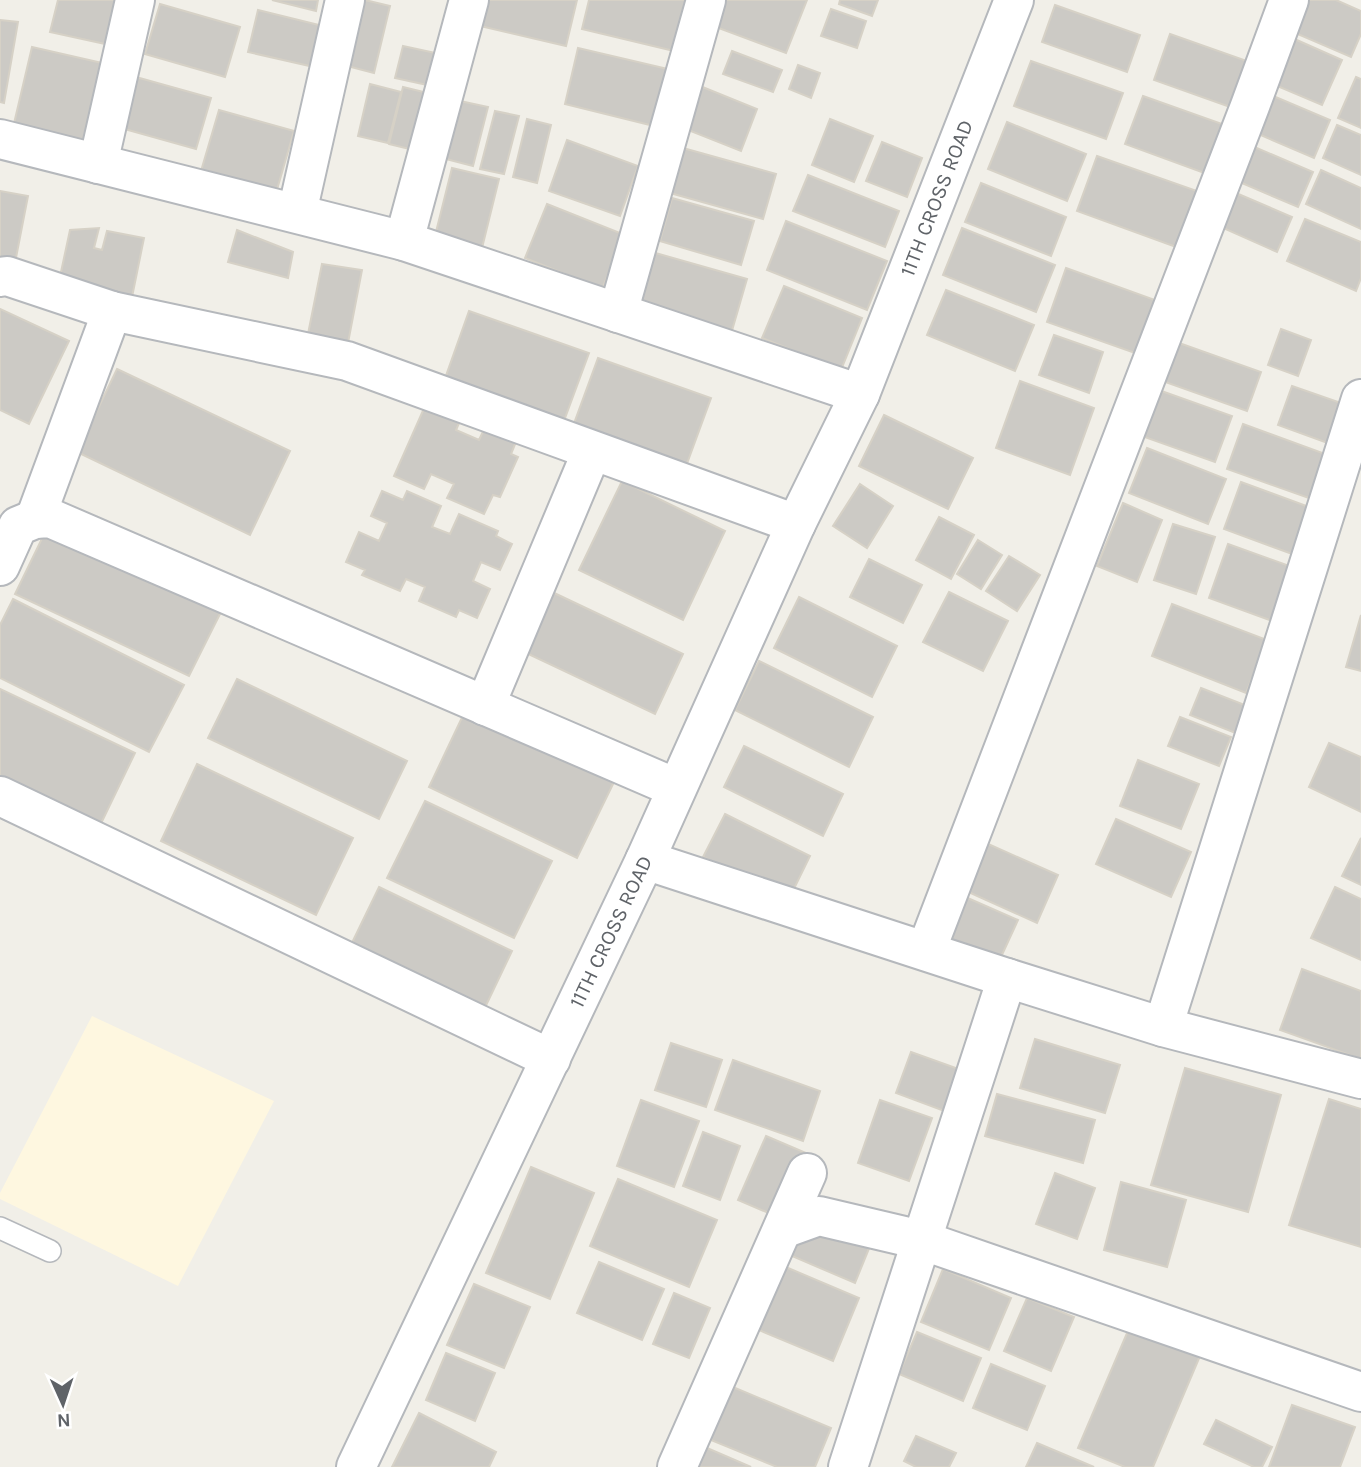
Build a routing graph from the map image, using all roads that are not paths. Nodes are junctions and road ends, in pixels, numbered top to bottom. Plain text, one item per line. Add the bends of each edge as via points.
1 (135, 0) edge
2 (345, 0) edge
3 (470, 0) edge
4 (706, 0) edge
5 (1014, 0) edge
6 (1289, 0) edge
7 (0, 139) edge
8 (98, 164) junction
9 (297, 214) junction
10 (404, 241) junction
11 (0, 277) edge
12 (112, 311) junction
13 (618, 313) junction
14 (860, 394) junction
15 (1361, 399) edge
16 (592, 451) junction
17 (35, 519) junction
18 (796, 524) junction
19 (0, 566) edge
20 (485, 706) junction
21 (676, 788) junction
22 (0, 796) edge
23 (645, 860) junction
24 (926, 951) junction
25 (1007, 978) junction
26 (1163, 1027) junction
27 (551, 1059) junction
28 (1361, 1079) edge
29 (807, 1172) dead end
30 (0, 1228) edge
31 (783, 1229) junction
32 (921, 1240) junction
33 (50, 1251) dead end
34 (1361, 1392) edge
35 (356, 1467) edge
36 (677, 1467) edge
37 (848, 1467) edge

1 - 8 street
2 - 9 street
3 - 10 street
4 - 13 street
5 - 14 street, 11TH CROSS ROAD
6 - 24 street
7 - 8 street
8 - 9 street
9 - 10 street
10 - 13 street
11 - 12 street
12 - 16 street via 347,361
12 - 17 street
13 - 14 street
14 - 18 street, 11TH CROSS ROAD
15 - 26 street
16 - 18 street
16 - 20 street
17 - 19 street via 18,526
17 - 20 street via 50,518
18 - 21 street, 11TH CROSS ROAD
20 - 21 street
21 - 23 street, 11TH CROSS ROAD
22 - 27 street
23 - 24 street
23 - 27 street, 11TH CROSS ROAD
24 - 25 street
25 - 26 street
25 - 32 street
26 - 28 street
27 - 35 street, 11TH CROSS ROAD
29 - 31 street
30 - 33 lane
31 - 32 street via 819,1216
31 - 36 street
32 - 34 street
32 - 37 street

